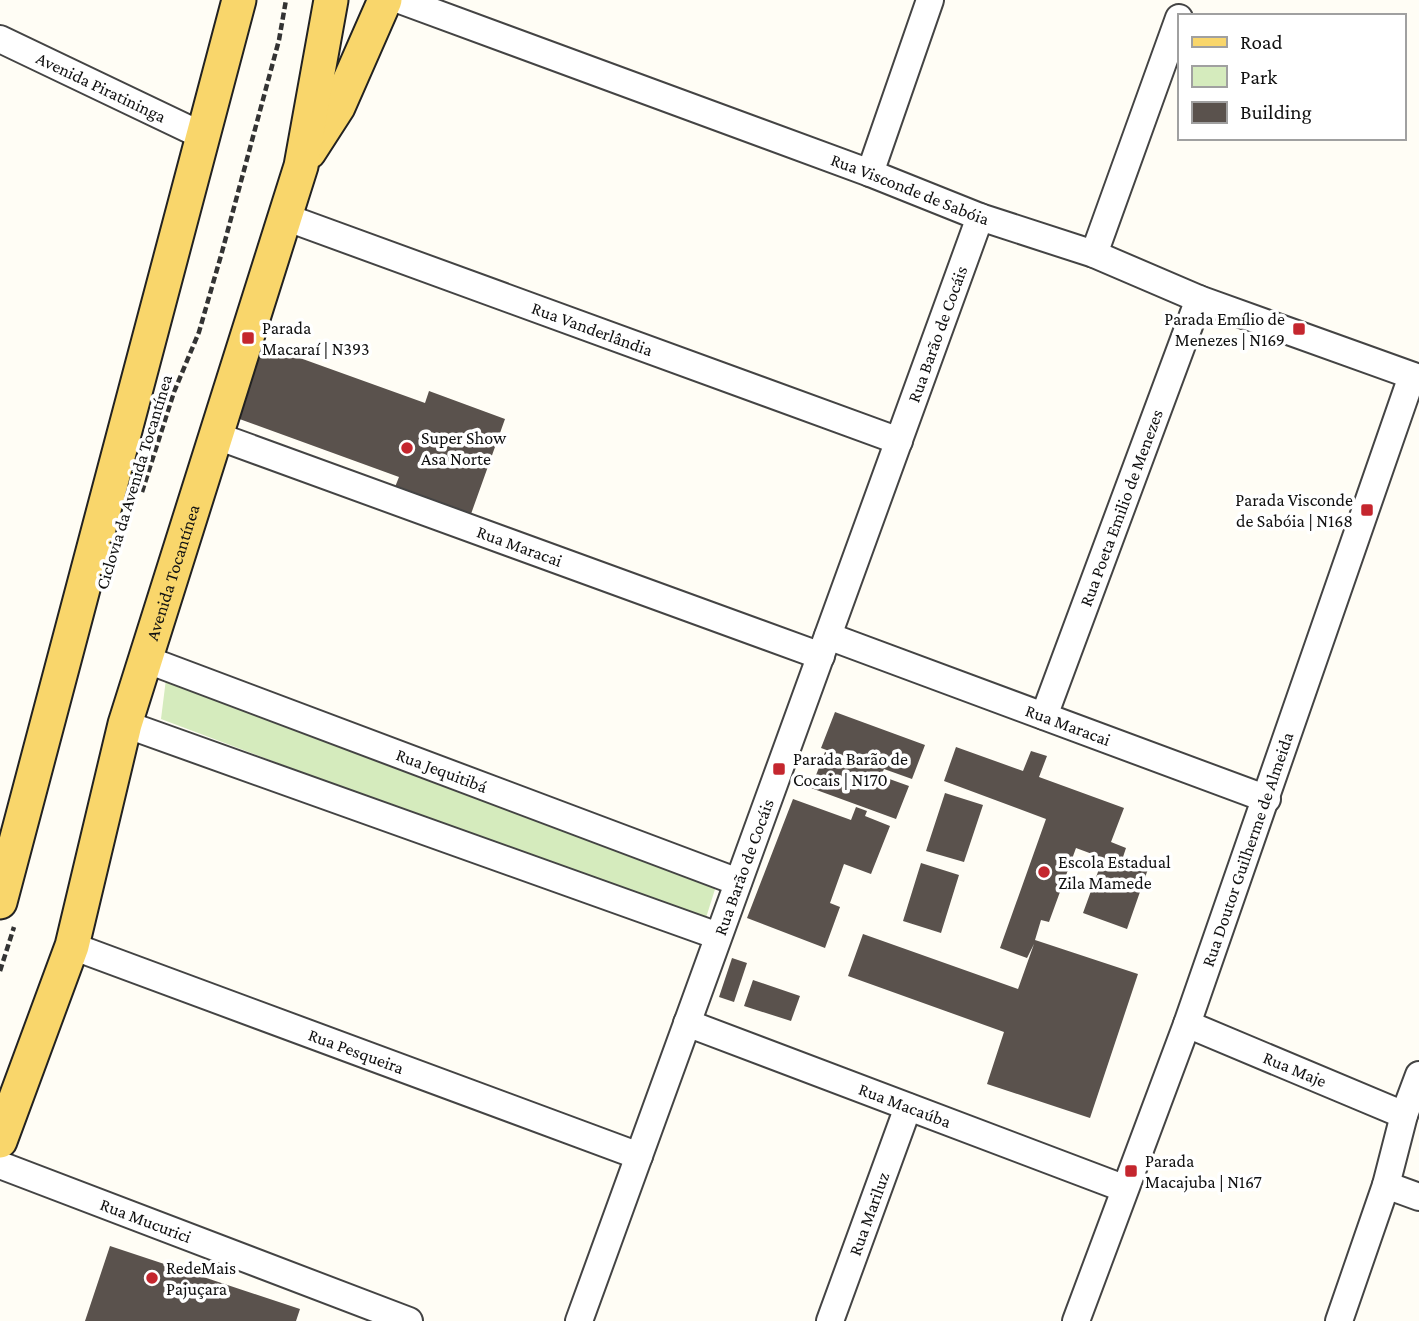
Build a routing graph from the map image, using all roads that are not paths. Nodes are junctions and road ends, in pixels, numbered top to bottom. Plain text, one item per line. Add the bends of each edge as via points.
1 (239, 0) edge
2 (331, 0) edge
3 (385, 0) edge
4 (400, 0) edge
5 (930, 0) edge
6 (1178, 23) edge
7 (1, 43) edge
8 (201, 135) junction
9 (301, 166) junction
10 (870, 173) junction
11 (285, 217) junction
12 (980, 217) junction
13 (1094, 254) junction
14 (1199, 299) junction
15 (1416, 377) edge
16 (217, 436) junction
17 (899, 441) junction
18 (824, 646) junction
19 (145, 659) junction
20 (1044, 716) junction
21 (125, 724) junction
22 (1267, 799) junction
23 (10, 823) edge
24 (738, 882) junction
25 (8, 911) edge
26 (719, 936) junction
27 (72, 946) junction
28 (687, 1023) junction
29 (1187, 1024) junction
30 (1419, 1075) edge
31 (908, 1108) junction
32 (1404, 1115) junction
33 (0, 1142) edge
34 (639, 1156) junction
35 (0, 1165) edge
36 (1386, 1185) junction
37 (1123, 1188) junction
38 (1419, 1197) edge
39 (409, 1321) edge
40 (579, 1321) edge
41 (830, 1321) edge
42 (1076, 1321) edge
43 (1339, 1321) edge

1 - 8 main road
2 - 9 main road, Avenida Tocantínea
3 - 9 main road via 338,107
4 - 10 street, Rua Visconde de Sabóia
5 - 10 street
6 - 13 street
7 - 8 street, Avenida Piratininga
8 - 23 main road
9 - 11 main road, Avenida Tocantínea
10 - 12 street, Rua Visconde de Sabóia
11 - 16 main road, Avenida Tocantínea
11 - 17 street, Rua Vanderlândia
12 - 13 street, Rua Visconde de Sabóia
12 - 17 street, Rua Barão de Cocáis
13 - 14 street, Rua Visconde de Sabóia
14 - 15 street, Rua Visconde de Sabóia
14 - 20 street, Rua Poeta Emilio de Menezes
15 - 22 street, Rua Doutor Guilherme de Almeida
16 - 18 street, Rua Maracai
16 - 19 main road, Avenida Tocantínea
17 - 18 street, Rua Barão de Cocáis
18 - 20 street, Rua Maracai
18 - 24 street, Rua Barão de Cocáis
19 - 21 main road, Avenida Tocantínea
19 - 24 street, Rua Jequitibá
20 - 22 street, Rua Maracai
21 - 26 street
21 - 27 main road, Avenida Tocantínea
22 - 29 street, Rua Doutor Guilherme de Almeida
23 - 25 main road
24 - 26 street, Rua Barão de Cocáis
26 - 28 street, Rua Barão de Cocáis
27 - 33 main road, Avenida Tocantínea
27 - 34 street, Rua Pesqueira
28 - 31 street, Rua Macaúba
28 - 34 street, Rua Barão de Cocáis
29 - 32 street, Rua Maje
29 - 37 street, Rua Doutor Guilherme de Almeida
30 - 32 street
31 - 37 street, Rua Macaúba
31 - 41 street, Rua Mariluz
32 - 36 street
34 - 40 street, Rua Barão de Cocáis
35 - 39 street, Rua Mucurici
36 - 38 street
36 - 43 street
37 - 42 street, Rua Doutor Guilherme de Almeida

